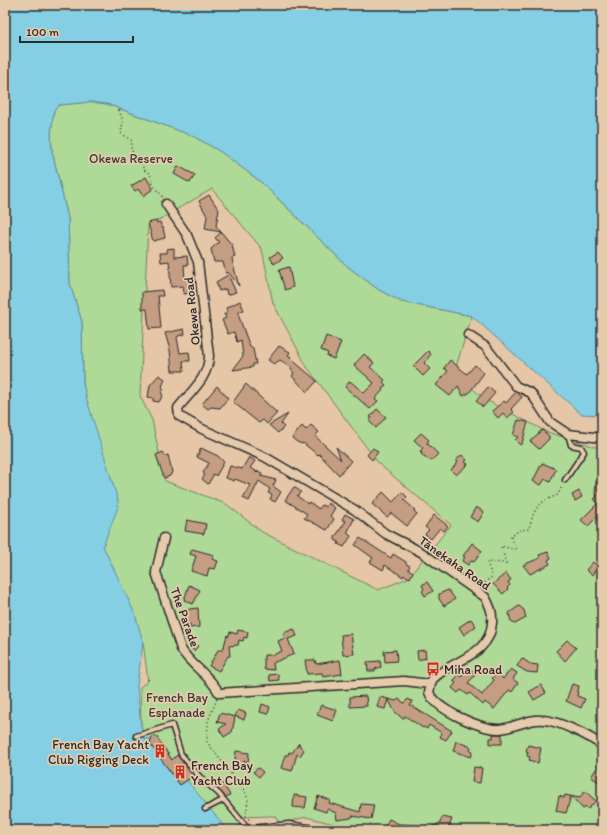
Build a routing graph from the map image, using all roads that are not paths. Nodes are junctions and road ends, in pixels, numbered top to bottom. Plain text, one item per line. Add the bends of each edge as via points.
1 (166, 204) road end
2 (468, 335) dead end
3 (178, 414) joint
4 (568, 434) junction
5 (602, 438) edge
6 (565, 480) road end
7 (164, 538) dead end
8 (430, 684) junction
9 (136, 736) dead end
10 (602, 746) edge
11 (223, 800) junction
12 (205, 809) dead end
13 (252, 829) edge
14 (314, 830) edge

1 - 3 street, Okewa Road via 187,235 198,262 209,356 202,381 178,408
2 - 4 street via 486,347 516,386 531,393 550,422
3 - 8 street, Tānekaha Road via 183,420 271,460 355,510 386,534 421,552 485,597 490,608 492,626 488,639 475,653 435,677
4 - 5 street
4 - 6 lane via 571,445 581,447 584,452
7 - 8 street, The Parade via 156,572 181,649 207,675 219,693 404,681
8 - 10 street via 429,692 435,702 476,725 488,729 501,729 530,720 545,720 562,725
9 - 11 lane via 172,725 181,754
11 - 12 lane
11 - 13 lane
13 - 14 street via 289,826

